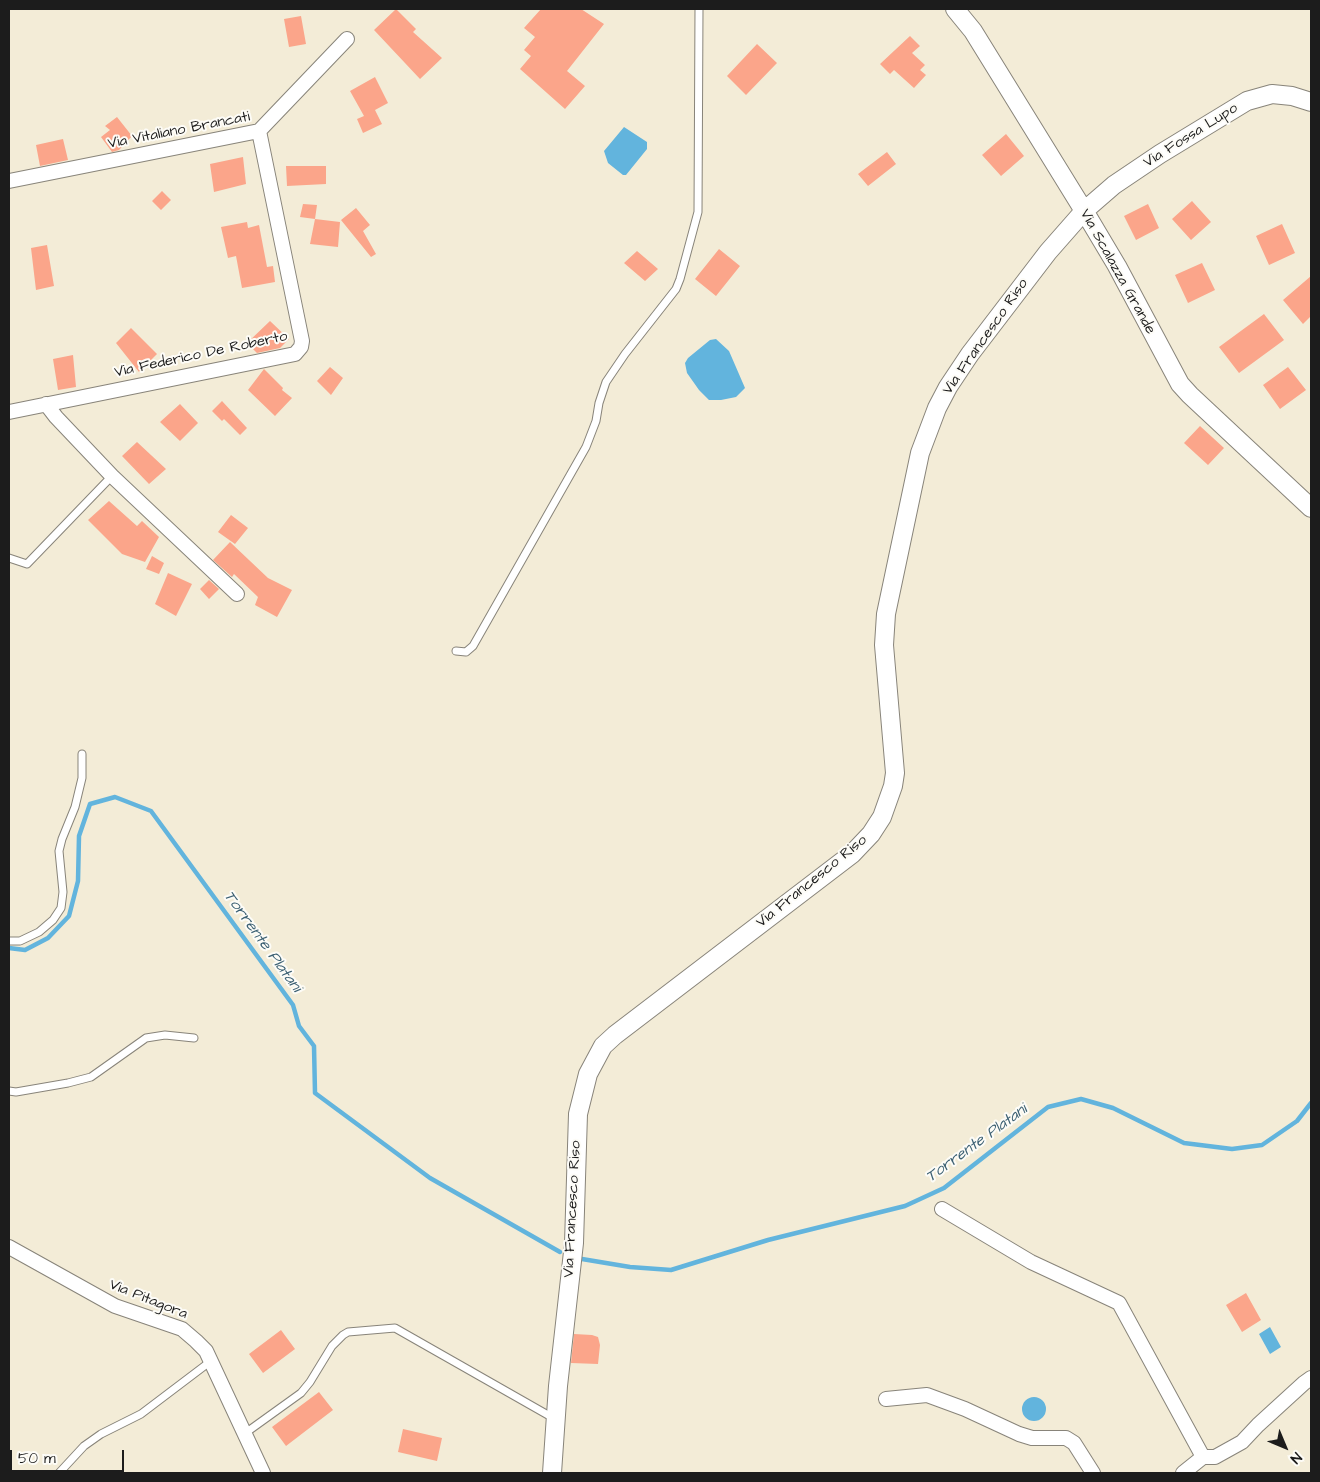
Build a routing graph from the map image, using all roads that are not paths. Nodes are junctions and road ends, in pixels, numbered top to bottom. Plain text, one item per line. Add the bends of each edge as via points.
1 (699, 9) edge
2 (955, 9) edge
3 (348, 39) dead end
4 (1311, 102) edge
5 (259, 131) junction
6 (9, 181) edge
7 (1084, 211) junction
8 (46, 404) junction
9 (9, 412) edge
10 (112, 476) junction
11 (1311, 508) edge
12 (9, 558) edge
13 (237, 594) dead end
14 (456, 651) dead end
15 (82, 754) dead end
16 (9, 941) edge
17 (194, 1038) dead end
18 (9, 1091) edge
19 (942, 1209) dead end
20 (9, 1247) edge
21 (211, 1361) junction
22 (1311, 1378) edge
23 (886, 1399) dead end
24 (555, 1419) junction
25 (244, 1434) junction
26 (1203, 1458) junction
27 (59, 1473) edge
28 (263, 1473) edge
29 (552, 1473) edge
30 (1093, 1473) edge
31 (1183, 1473) edge

1 - 14 lane via 698,212 680,279 676,289 606,382 586,447 473,646 466,652
2 - 7 street, Via Scalazza Grande via 973,31
3 - 5 street, Via Vitaliano Brancati
4 - 7 street, Via Fossa Lupo via 1272,94 1247,101 1114,185
5 - 6 street, Via Vitaliano Brancati
5 - 8 street, Via Federico De Roberto via 301,347 295,354
7 - 11 street, Via Scalazza Grande via 1180,384
7 - 24 street, Via Francesco Riso via 1048,252 970,354 941,401 920,453 886,614 884,645 895,773 882,817 872,834 852,854 615,1034 603,1046 588,1074 578,1114 574,1243
8 - 9 street, Via Federico De Roberto
8 - 10 street
10 - 12 lane via 27,564
10 - 13 street
15 - 16 lane via 82,778 59,851 63,892 61,908 54,920 39,932 20,941
17 - 18 lane via 165,1035 146,1038 91,1077
19 - 26 street via 1031,1262 1119,1303
20 - 21 street, Via Pitagora via 115,1306 182,1329
21 - 25 street, Via Pitagora
21 - 27 lane via 141,1414 84,1446
22 - 26 street via 1242,1442 1215,1457
23 - 30 street via 927,1395 1019,1434 1032,1438 1066,1438 1074,1443
24 - 25 lane via 395,1328 342,1335 301,1392
24 - 29 street, Via Francesco Riso
25 - 28 street, Via Pitagora
26 - 31 street

